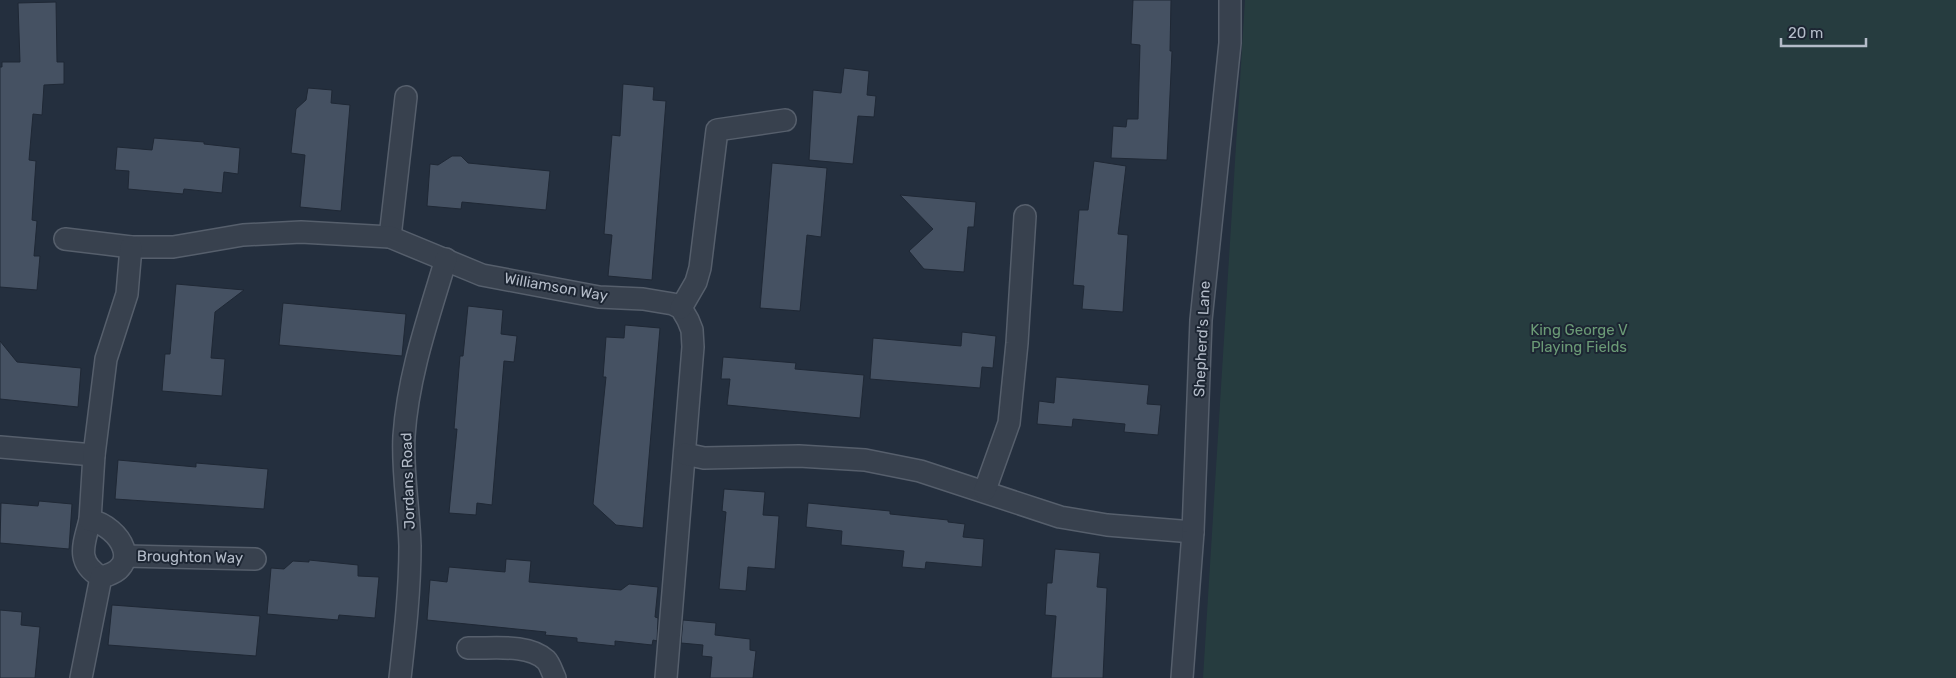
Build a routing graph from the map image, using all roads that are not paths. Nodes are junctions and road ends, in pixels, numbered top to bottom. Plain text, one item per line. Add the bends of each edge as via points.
1 (1230, 0) edge
2 (406, 97) dead end
3 (785, 120) dead end
4 (1025, 216) dead end
5 (390, 237) junction
6 (65, 238) dead end
7 (131, 247) junction
8 (446, 259) junction
9 (682, 308) junction
10 (0, 447) edge
11 (685, 454) junction
12 (94, 455) junction
13 (985, 490) junction
14 (90, 520) junction
15 (1193, 532) junction
16 (125, 556) junction
17 (254, 559) dead end
18 (101, 577) junction
19 (468, 648) dead end
20 (81, 678) edge
21 (400, 678) edge
22 (555, 678) edge
23 (666, 678) edge
24 (1182, 678) edge

1 - 15 street, Shepherd's Lane via 1230,43 1201,320
2 - 5 street
3 - 9 street via 717,130 700,268
4 - 13 street via 1009,423
5 - 7 street, Williamson Way via 301,232 243,235 173,247
5 - 8 street, Williamson Way
6 - 7 street, Williamson Way
7 - 12 street via 127,294 106,358
8 - 9 street, Williamson Way via 482,274 600,296 666,301
8 - 21 street, Jordans Road via 423,334 404,437 410,546
9 - 11 street via 692,330
10 - 12 street
11 - 13 street via 704,458 799,456 865,460 920,471
11 - 23 street via 676,524
12 - 14 street
13 - 15 street via 1060,517 1107,525
14 - 16 street, Broughton Way via 113,531 124,548
14 - 18 street via 83,552 87,566
15 - 24 street, Shepherd's Lane
16 - 17 street, Broughton Way
16 - 18 street, Broughton Way via 116,571
18 - 20 street
19 - 22 street via 536,653 548,661

